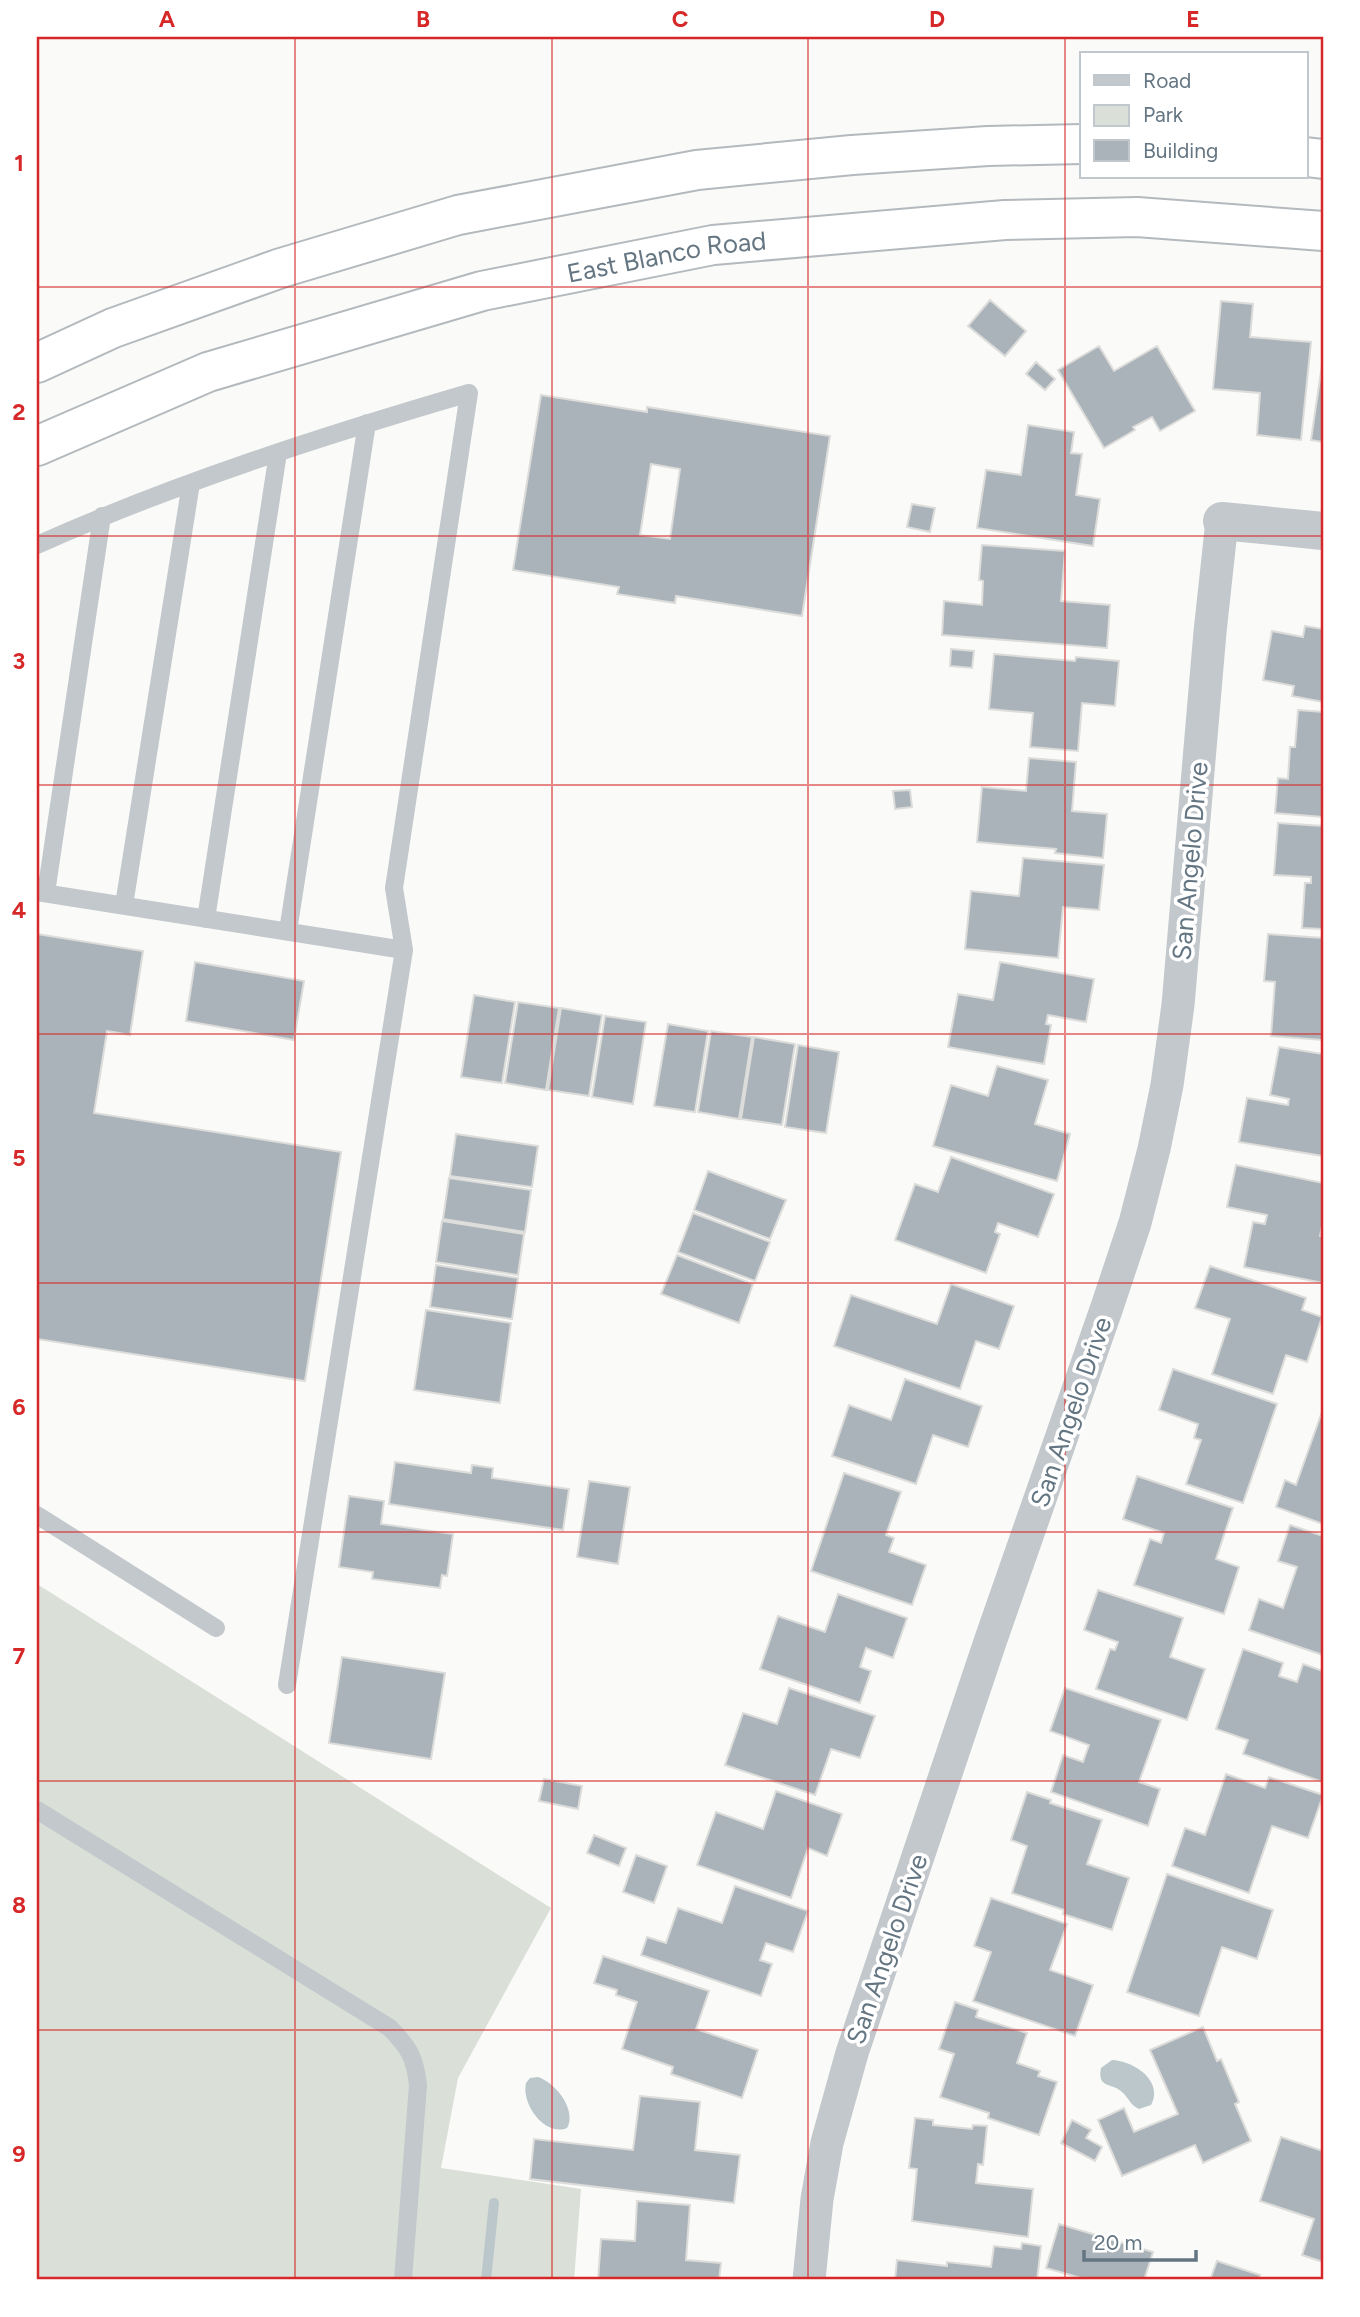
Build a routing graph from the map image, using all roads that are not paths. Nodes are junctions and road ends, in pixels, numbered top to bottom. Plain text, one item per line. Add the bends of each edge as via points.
1 (1080, 144) edge
2 (1323, 231) edge
3 (37, 363) edge
4 (366, 423) junction
5 (37, 446) edge
6 (278, 453) junction
7 (191, 483) junction
8 (102, 516) junction
9 (1222, 521) joint
10 (1323, 531) edge
11 (37, 545) edge
12 (41, 892) edge
13 (124, 905) junction
14 (206, 919) junction
15 (288, 932) junction
16 (404, 950) junction
17 (37, 1516) edge
18 (216, 1628) dead end
19 (287, 1685) dead end
20 (37, 1810) edge
21 (403, 2280) edge
22 (808, 2280) edge

1 - 3 highway via 852,155 696,170 458,215 281,268 113,328
2 - 5 highway, East Blanco Road via 1137,217 1005,220 713,245 469,295 208,372
4 - 6 lane
4 - 15 lane
4 - 16 lane via 469,394 394,888
6 - 7 lane
6 - 14 lane
7 - 8 lane
7 - 13 lane
8 - 11 lane
8 - 12 lane
9 - 10 street
9 - 22 street, San Angelo Drive via 1178,1005 1154,1149 1111,1295 852,2053 827,2143
12 - 13 lane
13 - 14 lane
14 - 15 lane
15 - 16 lane
16 - 19 lane
17 - 18 lane
20 - 21 lane via 390,2028 407,2046 418,2085

